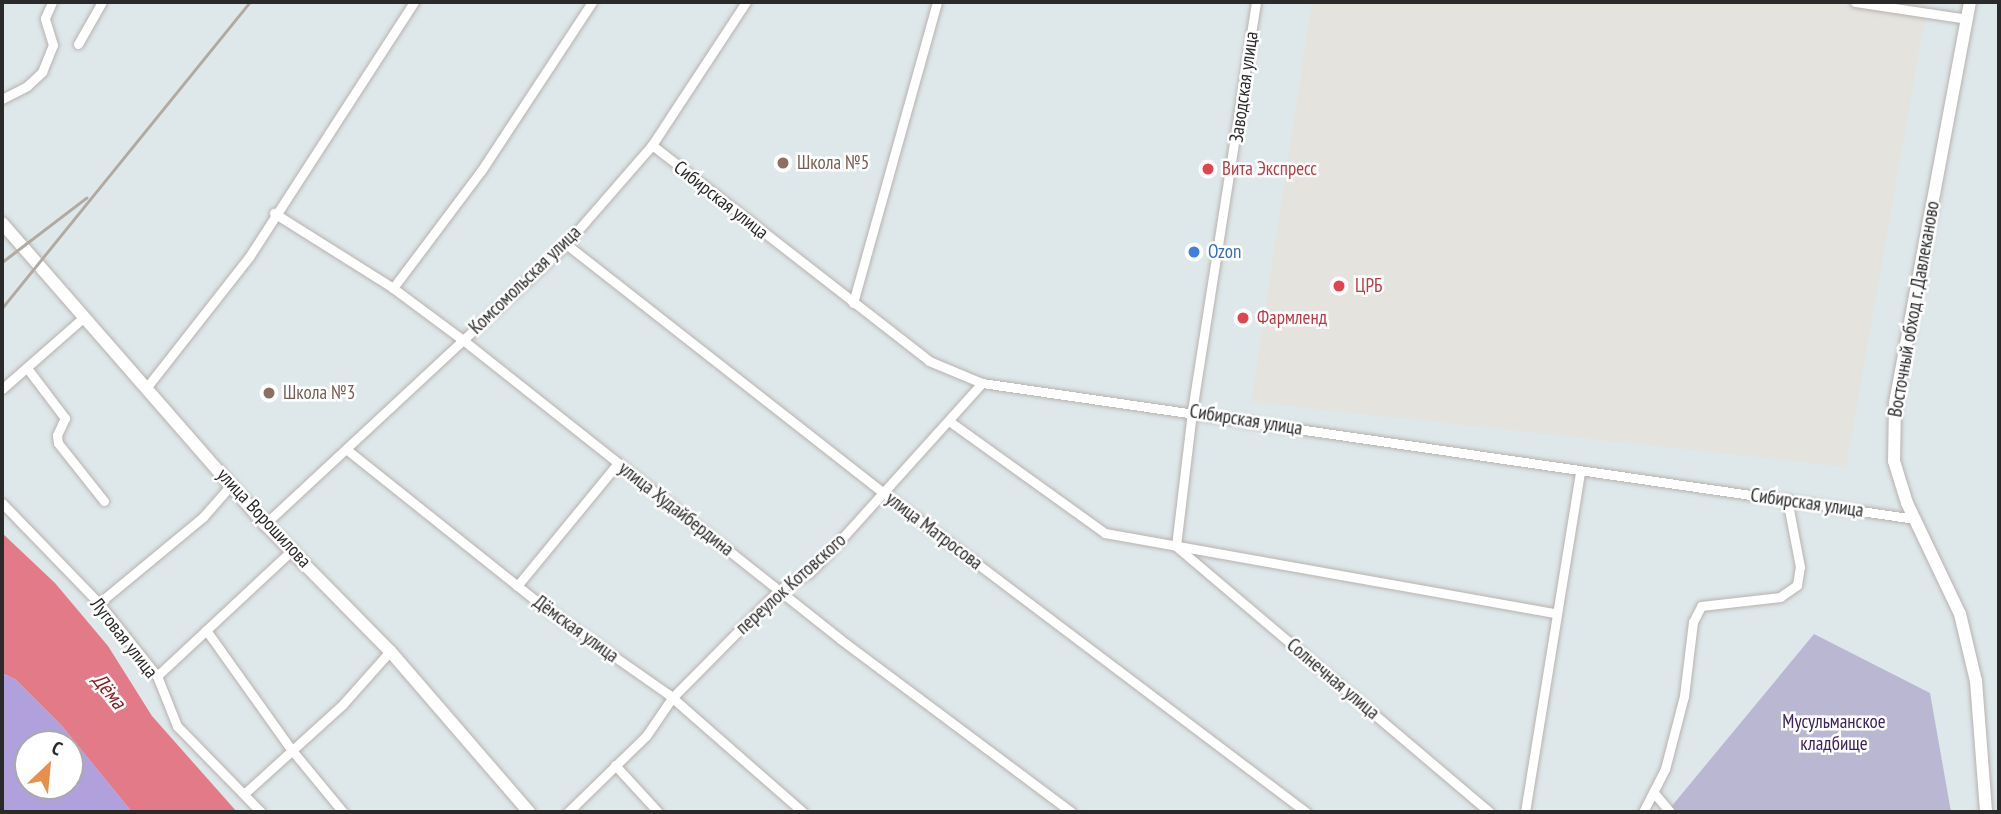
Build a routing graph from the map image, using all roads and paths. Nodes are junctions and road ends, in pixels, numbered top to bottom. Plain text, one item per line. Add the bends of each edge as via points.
1 (51, 2) edge
2 (102, 2) edge
3 (414, 2) edge
4 (592, 2) edge
5 (746, 2) edge
6 (937, 2) edge
7 (1256, 2) edge
8 (1855, 2) edge
9 (1970, 2) edge
10 (1967, 19) junction
11 (78, 44) dead end
12 (2, 99) edge
13 (652, 145) junction
14 (274, 213) junction
15 (2, 222) edge
16 (566, 244) junction
17 (393, 288) junction
18 (853, 303) junction
19 (84, 317) junction
20 (463, 340) junction
21 (27, 368) junction
22 (982, 383) junction
23 (147, 387) junction
24 (2, 389) edge
25 (1192, 411) junction
26 (949, 421) junction
27 (346, 449) junction
28 (618, 463) junction
29 (1580, 471) junction
30 (231, 485) junction
31 (885, 494) junction
32 (1787, 499) junction
33 (104, 501) dead end
34 (2, 503) edge
35 (1915, 519) junction
36 (265, 524) junction
37 (1176, 546) junction
38 (293, 549) junction
39 (517, 586) junction
40 (779, 590) junction
41 (99, 603) junction
42 (1556, 614) junction
43 (206, 630) junction
44 (390, 651) junction
45 (157, 676) junction
46 (672, 698) junction
47 (291, 749) junction
48 (615, 765) junction
49 (245, 793) junction
50 (1655, 794) junction
51 (523, 810) edge
52 (261, 812) edge
53 (343, 812) edge
54 (568, 812) edge
55 (658, 812) edge
56 (803, 812) edge
57 (1071, 812) edge
58 (1306, 812) edge
59 (1489, 812) edge
60 (1525, 812) edge
61 (1643, 812) edge
62 (1670, 812) edge
63 (1986, 812) edge

1 - 12 street via 45,18 53,45 42,72
2 - 11 street
3 - 14 street
4 - 17 street via 481,171
5 - 13 street, Комсомольская улица
6 - 18 street
7 - 25 street, Заводская улица
8 - 10 street
9 - 10 street, Восточный обход г. Давлеканово
10 - 35 street, Восточный обход г. Давлеканово via 1895,404 1894,461
13 - 16 street, Комсомольская улица
13 - 18 street, Сибирская улица
14 - 17 street, улица Худайбердина
14 - 23 street via 249,257
15 - 19 street, улица Ворошилова
16 - 20 street, Комсомольская улица
16 - 31 street, улица Матросова
17 - 20 street, улица Худайбердина
18 - 22 street, Сибирская улица via 929,361
19 - 21 street
19 - 23 street, улица Ворошилова
20 - 27 street, Комсомольская улица
20 - 28 street, улица Худайбердина
21 - 24 street
21 - 33 street via 65,418 58,443
22 - 25 street, Сибирская улица
22 - 26 street, переулок Котовского
23 - 30 street, улица Ворошилова
25 - 29 street, Сибирская улица
25 - 37 street, Заводская улица
26 - 31 street, переулок Котовского
26 - 37 street via 1105,533
27 - 36 street, Комсомольская улица
27 - 39 street, Дёмская улица
28 - 39 street
28 - 40 street, улица Худайбердина
29 - 32 street, Сибирская улица
29 - 42 street
30 - 36 street, улица Ворошилова
30 - 41 street via 202,517
31 - 40 street, переулок Котовского via 809,573
31 - 58 street, улица Матросова
32 - 35 street, Сибирская улица
32 - 50 street via 1800,567 1797,585 1780,597 1701,606 1693,622 1684,696
34 - 41 street, Луговая улица
35 - 63 street, Восточный обход г. Давлеканово via 1960,614 1973,668
36 - 38 street, улица Ворошилова
37 - 42 street
37 - 59 street, Солнечная улица
38 - 43 street
38 - 44 street, улица Ворошилова
39 - 46 street, Дёмская улица
40 - 46 street, переулок Котовского
40 - 57 street, улица Худайбердина
41 - 45 street, Луговая улица
42 - 60 street
43 - 45 street
43 - 47 street
44 - 47 street via 343,704
44 - 51 street, улица Ворошилова
45 - 49 street, Луговая улица via 177,726
46 - 48 street, переулок Котовского via 646,736
46 - 56 street, Дёмская улица
47 - 49 street
47 - 53 street
48 - 54 street, переулок Котовского
48 - 55 street
49 - 52 street, Луговая улица
50 - 61 street
50 - 62 street

